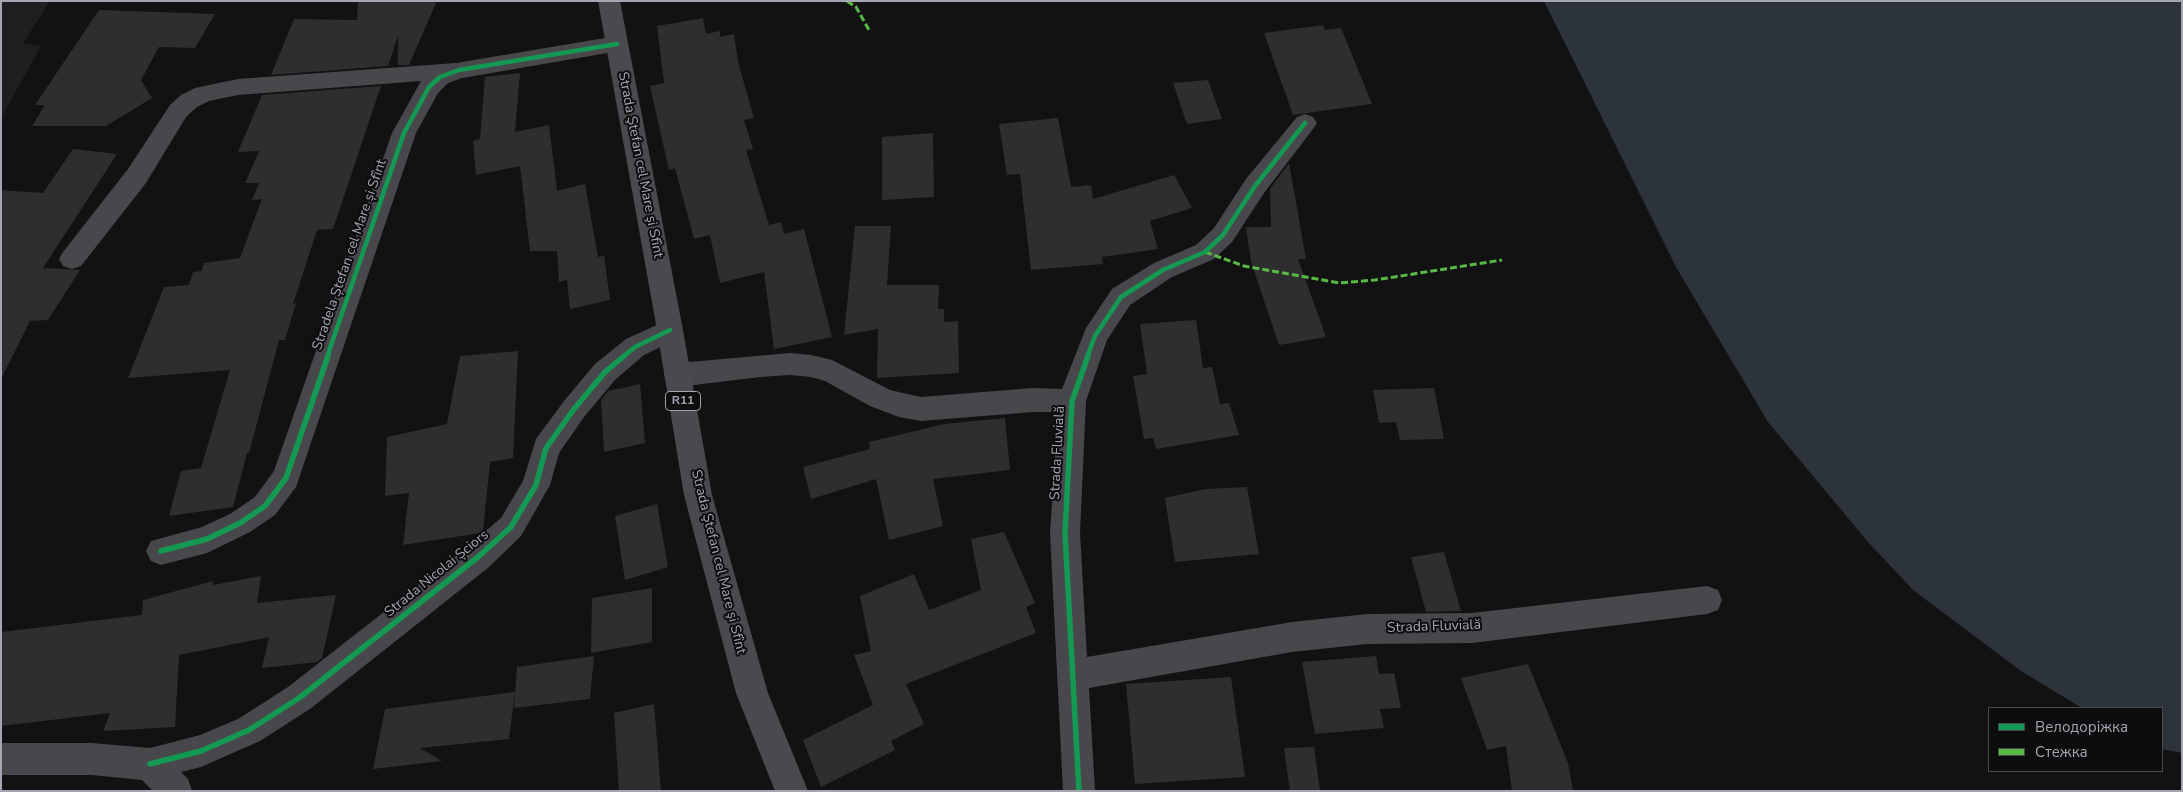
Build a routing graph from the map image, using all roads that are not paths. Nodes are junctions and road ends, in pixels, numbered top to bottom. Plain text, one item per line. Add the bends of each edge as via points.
1 (609, 1) edge
2 (617, 44) junction
3 (459, 70) junction
4 (1305, 123) dead end
5 (72, 259) dead end
6 (670, 330) junction
7 (678, 375) junction
8 (1072, 400) junction
9 (161, 551) dead end
10 (1708, 600) dead end
11 (1074, 675) junction
12 (1, 759) edge
13 (150, 764) junction
14 (176, 791) edge
15 (792, 791) edge
16 (1079, 791) edge

1 - 2 main road, Strada Ştefan cel Mare şi Sfînt / R11
2 - 3 street, Stradela Ștefan cel Mare și Sfînt
2 - 6 main road, Strada Ştefan cel Mare şi Sfînt / R11
3 - 5 street, Stradela Ștefan cel Mare și Sfînt via 238,87 203,94 178,111 137,176
3 - 9 street, Stradela Ștefan cel Mare și Sfînt via 440,77 429,87 404,133 286,478 265,506 240,523 207,539
4 - 8 street, Strada Fluvială via 1255,186 1223,235 1206,252 1163,270 1121,297 1095,336
6 - 7 main road, Strada Ştefan cel Mare şi Sfînt / R11
6 - 13 street, Strada Nicolai Șciors via 635,347 605,372 546,448 536,485 512,527 478,557 299,698 249,730 201,751
7 - 8 street, Strada Fluvială via 760,366 811,366 832,372 880,398 921,409
7 - 15 main road, Strada Ştefan cel Mare şi Sfînt / R11 via 698,495 720,579 752,693
8 - 11 street, Strada Fluvială via 1065,533
10 - 11 street, Strada Fluvială via 1472,628 1367,629 1292,637
11 - 16 street, Strada Fluvială
12 - 13 street, Strada Nicolai Șciors
13 - 14 street

